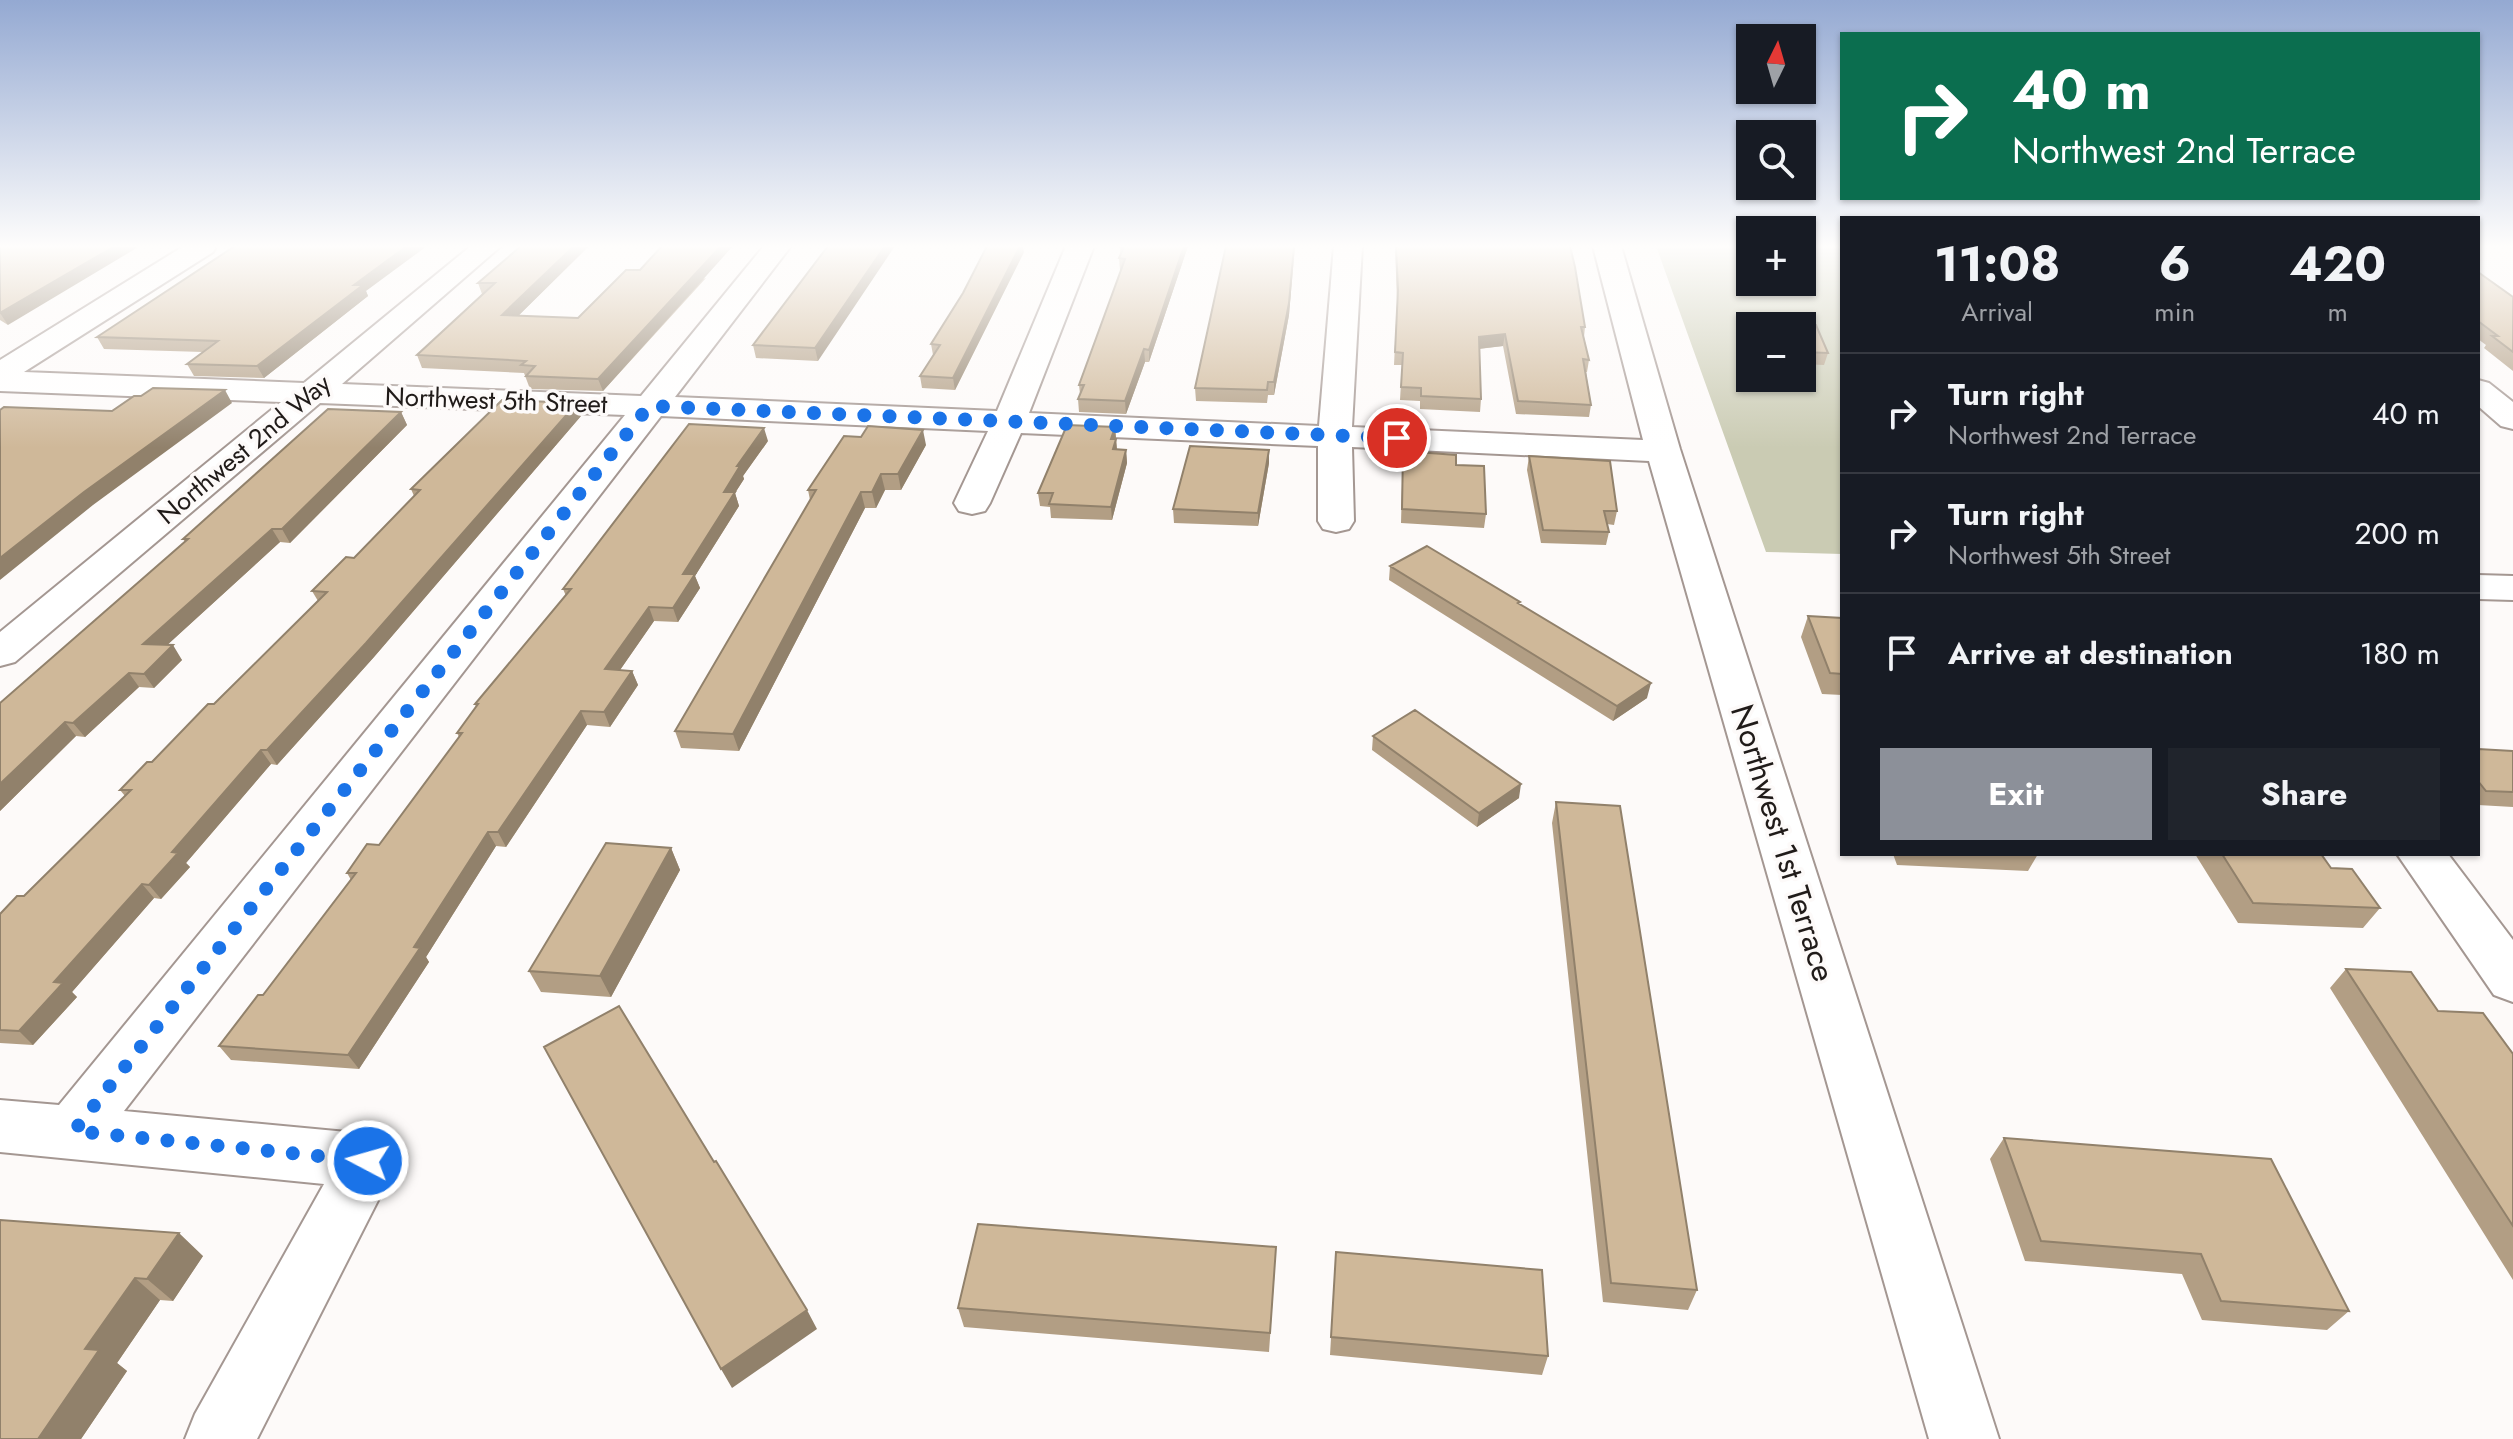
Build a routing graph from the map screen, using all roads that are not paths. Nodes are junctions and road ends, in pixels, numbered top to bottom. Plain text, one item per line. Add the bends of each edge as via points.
1 (96, 313) edge
2 (408, 313) edge
3 (724, 313) edge
4 (1053, 313) edge
5 (1343, 313) edge
6 (1626, 313) edge
7 (0, 374) edge
8 (0, 381) edge
9 (2480, 392) edge
10 (312, 393) junction
11 (649, 406) junction
12 (2513, 419) edge
13 (1009, 422) junction
14 (1335, 435) junction
15 (1664, 451) junction
16 (972, 503) dead end
17 (1336, 521) dead end
18 (2480, 587) edge
19 (2513, 588) edge
20 (0, 653) edge
21 (2422, 856) edge
22 (2513, 980) edge
23 (0, 1126) edge
24 (74, 1131) junction
25 (220, 1439) edge
26 (1964, 1439) edge

1 - 7 street
2 - 10 street, Northwest 2nd Way
3 - 11 street
4 - 13 street
5 - 14 street
6 - 15 street, Northwest 1st Terrace
8 - 10 street, Northwest 5th Street
9 - 12 street
10 - 11 street, Northwest 5th Street
10 - 20 street, Northwest 2nd Way
11 - 13 street, Northwest 5th Street
11 - 24 street
13 - 14 street, Northwest 5th Street
13 - 16 street
14 - 15 street, Northwest 5th Street
14 - 17 street
15 - 26 street, Northwest 1st Terrace
18 - 19 street
21 - 22 street
23 - 24 street
24 - 25 street via 368,1161

